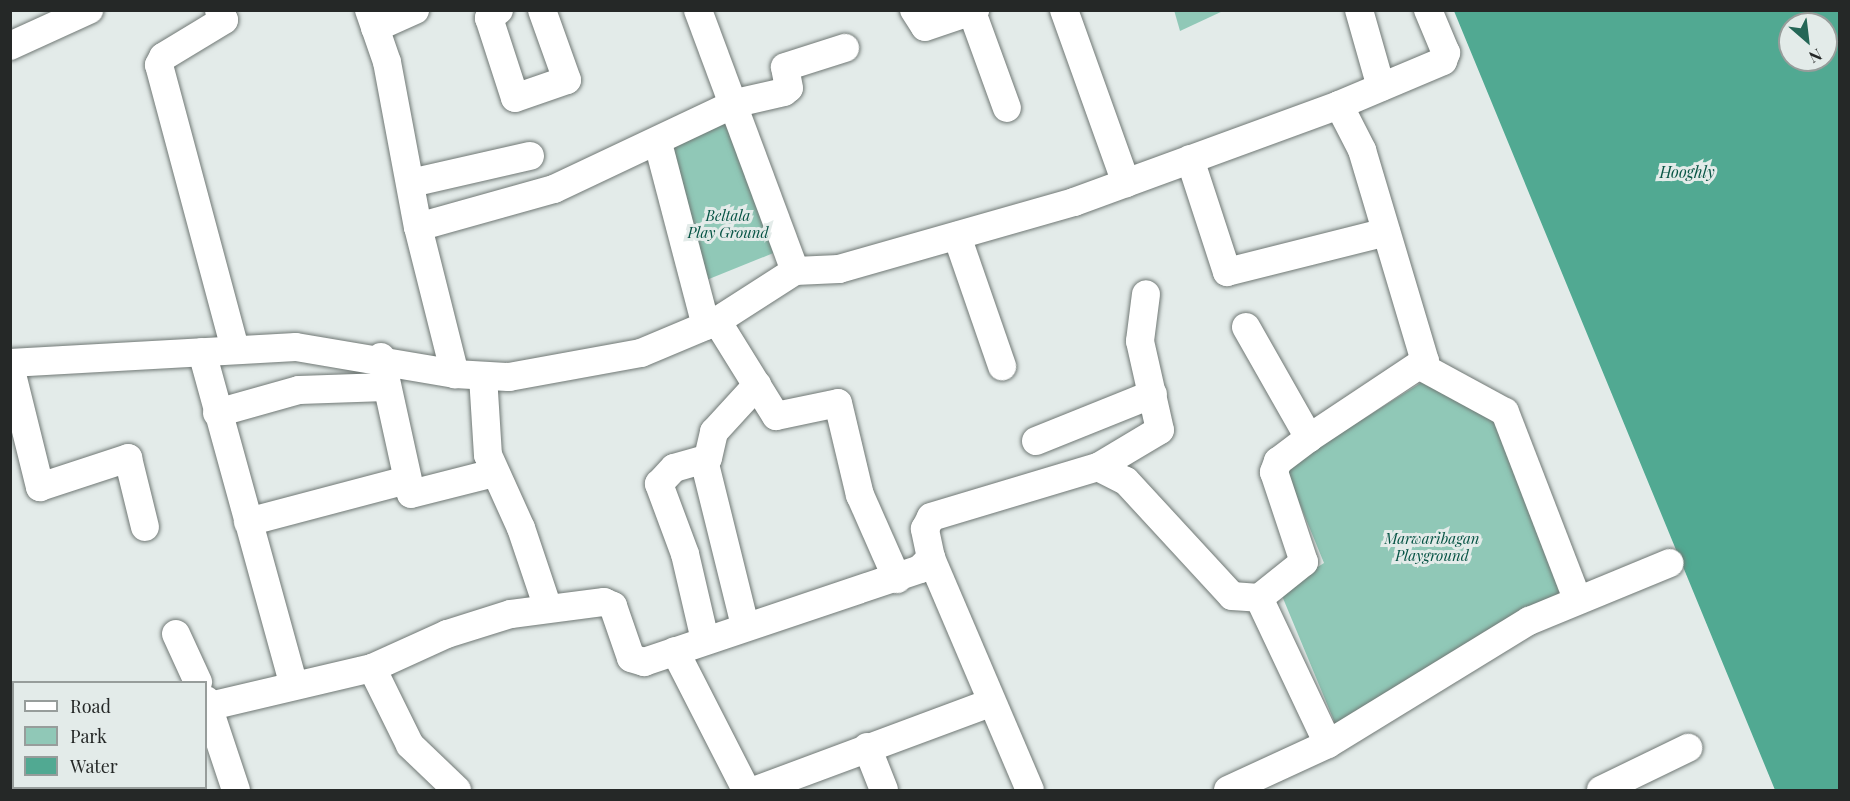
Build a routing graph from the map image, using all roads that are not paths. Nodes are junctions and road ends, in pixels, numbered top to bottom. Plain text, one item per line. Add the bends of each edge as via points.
1 (89, 10) edge
2 (219, 10) edge
3 (416, 10) edge
4 (499, 10) edge
5 (542, 10) edge
6 (698, 10) edge
7 (914, 10) edge
8 (1064, 10) edge
9 (1359, 10) edge
10 (1428, 10) edge
11 (973, 11) edge
12 (372, 19) edge
13 (14, 37) edge
14 (845, 48) dead end
15 (1382, 87) junction
16 (736, 103) junction
17 (1339, 105) junction
18 (1007, 108) dead end
19 (658, 143) junction
20 (530, 156) dead end
21 (1190, 159) junction
22 (411, 183) junction
23 (1126, 183) junction
24 (418, 227) junction
25 (1386, 232) junction
26 (957, 236) junction
27 (795, 271) junction
28 (1146, 294) dead end
29 (711, 324) junction
30 (1246, 327) dead end
31 (235, 348) junction
32 (202, 352) junction
33 (381, 357) junction
34 (10, 364) edge
35 (1002, 366) dead end
36 (1422, 367) junction
37 (469, 375) junction
38 (757, 385) junction
39 (387, 387) junction
40 (1153, 394) junction
41 (217, 413) junction
42 (1309, 438) junction
43 (1036, 441) dead end
44 (704, 460) junction
45 (1098, 467) junction
46 (494, 473) junction
47 (407, 480) junction
48 (248, 522) junction
49 (145, 527) dead end
50 (931, 558) junction
51 (1671, 563) dead end
52 (897, 579) junction
53 (1259, 598) junction
54 (1577, 599) junction
55 (548, 608) junction
56 (745, 626) junction
57 (176, 634) dead end
58 (705, 640) junction
59 (675, 651) junction
60 (372, 668) junction
61 (196, 681) edge
62 (293, 683) junction
63 (207, 698) edge
64 (990, 703) junction
65 (207, 708) edge
66 (1328, 744) junction
67 (867, 747) junction
68 (1688, 748) dead end
69 (236, 790) edge
70 (457, 790) edge
71 (746, 790) edge
72 (756, 790) edge
73 (884, 790) edge
74 (1030, 790) edge
75 (1224, 790) edge
76 (1601, 790) edge

1 - 13 street
2 - 31 street via 224,20 163,57 159,66
3 - 12 street
4 - 5 street via 489,18 515,98 567,80
6 - 16 street
7 - 11 street via 925,27
8 - 23 street
9 - 15 street
10 - 15 street via 1447,57
11 - 18 street
12 - 22 street via 387,62
14 - 16 street via 785,67 788,90
15 - 17 street
16 - 19 street
16 - 27 street via 764,196
17 - 21 street
17 - 25 street via 1362,150
19 - 24 street via 555,189
19 - 29 street
20 - 22 street
21 - 23 street
21 - 25 street via 1227,272
22 - 24 street
23 - 26 street
24 - 37 street
25 - 36 street via 1425,358
26 - 27 street via 839,269
26 - 35 street
27 - 29 street
28 - 40 street via 1140,341
29 - 37 street via 598,364
29 - 38 street
30 - 42 street
31 - 32 street
31 - 33 street via 296,347
32 - 34 street
32 - 41 street
33 - 37 street
33 - 39 street
34 - 49 street via 40,487 128,458
36 - 42 street
36 - 54 street via 1505,412
37 - 46 street
38 - 44 street via 714,432
38 - 52 street via 779,417 838,403 860,495
39 - 41 street via 299,390
39 - 47 street
40 - 43 street
40 - 45 street via 1160,430
41 - 48 street
42 - 53 street via 1278,461 1274,472 1304,562
44 - 56 street
44 - 58 street via 674,468 659,490 685,554
45 - 50 street via 931,517 925,529
45 - 53 street via 1126,481 1232,596
46 - 47 street via 414,495
46 - 55 street via 521,528
47 - 48 street
48 - 62 street
50 - 52 street
50 - 64 street
51 - 54 street
52 - 56 street
53 - 66 street
54 - 66 street via 1479,649
55 - 59 street via 608,602 633,660
55 - 60 street via 447,634
56 - 58 street
57 - 61 street
58 - 59 street
59 - 71 street
60 - 62 street
60 - 70 street via 410,745
62 - 63 street
64 - 67 street
64 - 74 street
65 - 69 street
66 - 75 street
67 - 72 street
67 - 73 street
68 - 76 street

